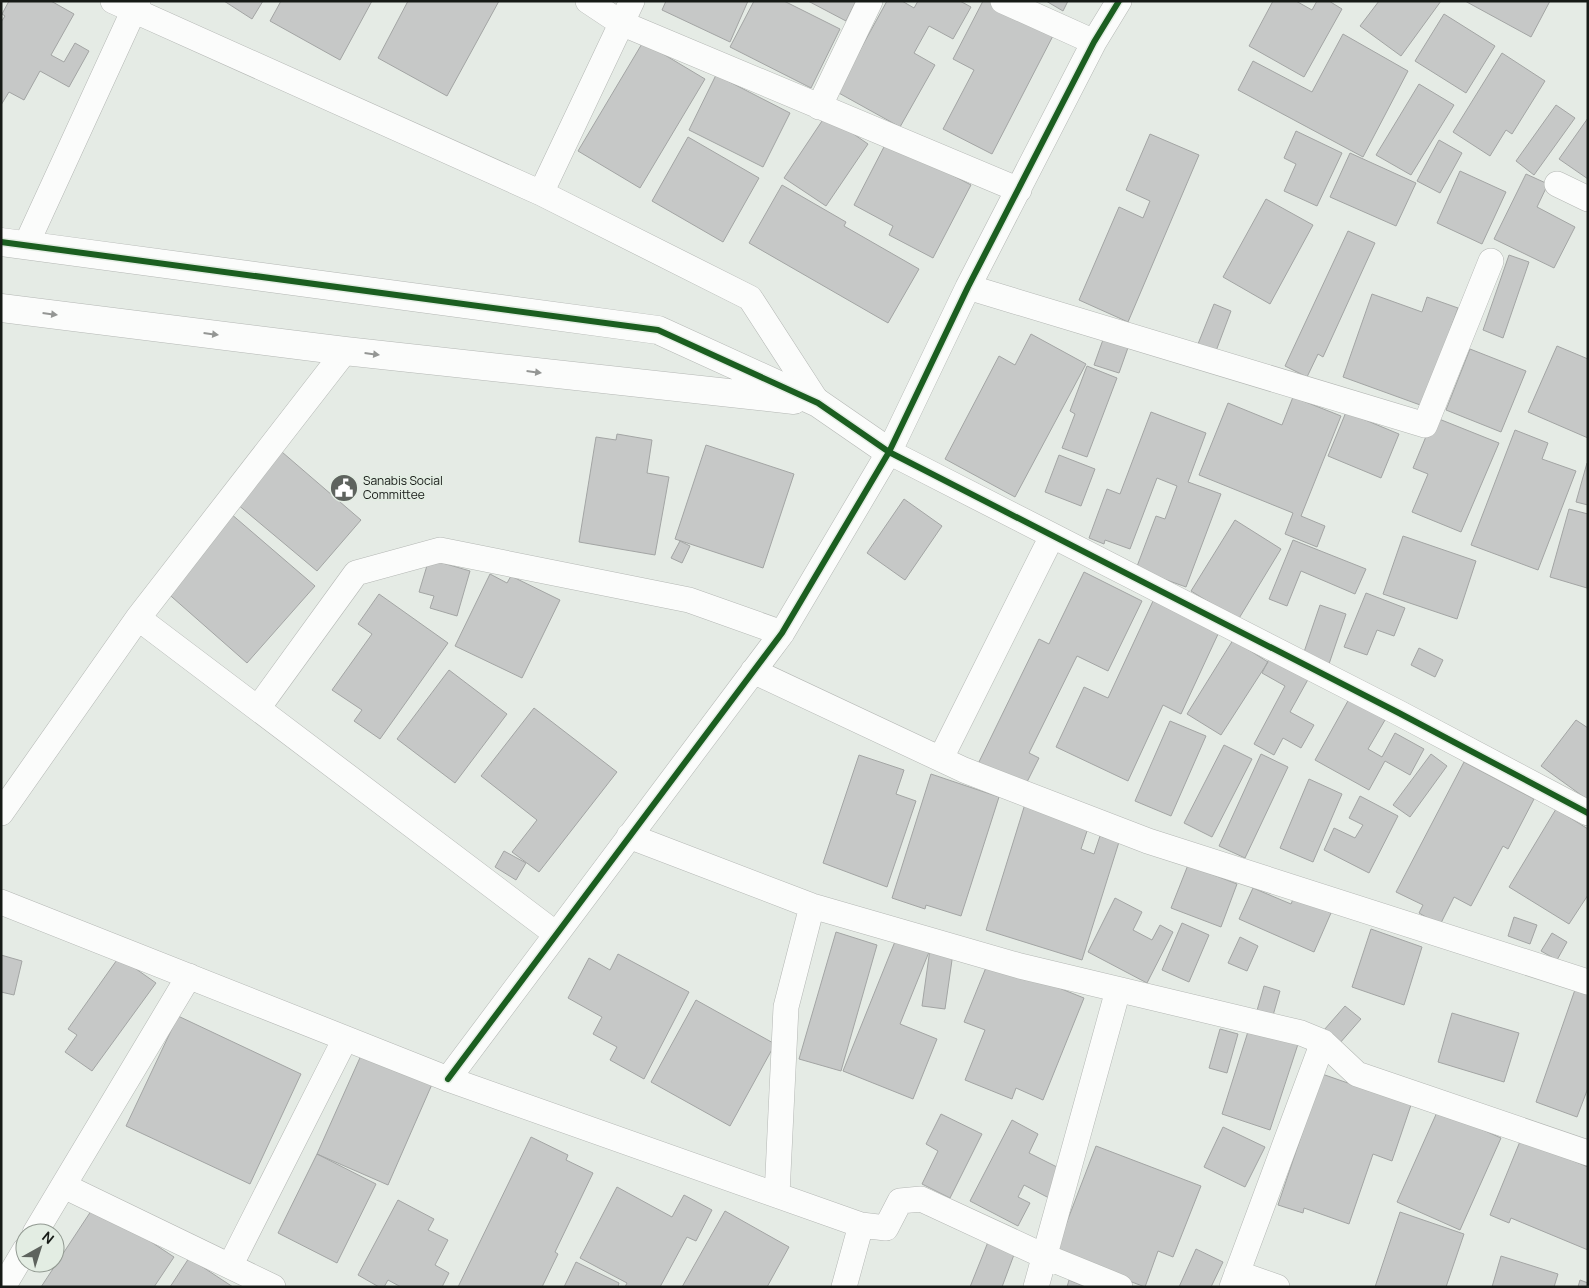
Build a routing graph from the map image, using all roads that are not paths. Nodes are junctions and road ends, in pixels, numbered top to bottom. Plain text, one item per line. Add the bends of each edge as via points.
1 (588, 1) edge
2 (632, 1) edge
3 (870, 1) edge
4 (1003, 1) edge
5 (1119, 1) edge
6 (128, 4) edge
7 (621, 23) junction
8 (1094, 42) junction
9 (819, 107) junction
10 (1557, 184) dead end
11 (1019, 190) junction
12 (541, 193) junction
13 (1588, 199) edge
14 (14, 243) edge
15 (1491, 261) dead end
16 (968, 287) junction
17 (1, 308) edge
18 (346, 351) junction
19 (818, 403) junction
20 (889, 452) junction
21 (1052, 536) junction
22 (138, 618) junction
23 (782, 633) junction
24 (753, 671) junction
25 (258, 708) junction
26 (942, 758) junction
27 (1, 813) edge
28 (1588, 813) edge
29 (630, 836) junction
30 (1, 902) edge
31 (812, 906) junction
32 (556, 934) junction
33 (189, 976) junction
34 (1588, 982) edge
35 (1118, 990) junction
36 (346, 1039) junction
37 (1323, 1042) junction
38 (448, 1079) junction
39 (1588, 1153) edge
40 (64, 1186) junction
41 (778, 1195) junction
42 (41, 1223) edge
43 (860, 1225) junction
44 (1044, 1256) junction
45 (230, 1266) junction
46 (15, 1267) edge
47 (1235, 1280) edge
48 (845, 1286) edge
49 (3, 1287) edge
50 (273, 1287) edge
51 (1036, 1287) edge
52 (1120, 1287) edge
53 (1277, 1287) edge

1 - 7 street
2 - 7 street
3 - 9 street
4 - 8 street
5 - 8 street
6 - 12 street
6 - 14 street
7 - 9 street
7 - 12 street
8 - 11 street
9 - 11 street
10 - 13 street
11 - 16 street
12 - 19 street via 750,298
14 - 19 street via 658,330
15 - 16 street via 1425,425
16 - 20 street
17 -> 18 street
18 -> 19 street
18 - 22 street
19 - 20 street
20 - 21 street
20 - 23 street
21 - 26 street
21 - 28 street
22 - 25 street
22 - 27 street
23 - 24 street
23 - 25 street via 689,600 440,550 356,573
24 - 26 street
24 - 29 street
25 - 32 street
26 - 34 street via 964,770 1148,842
29 - 31 street
29 - 32 street
30 - 33 street
31 - 35 street via 1020,966
31 - 41 street via 786,1008
32 - 38 street
33 - 36 street
33 - 40 street
35 - 37 street via 1301,1032
35 - 44 street
36 - 38 street
36 - 45 street
37 - 39 street via 1357,1074
37 - 47 street
38 - 41 street
40 - 42 street
40 - 45 street
41 - 43 street
43 - 44 street via 886,1228 900,1201 921,1199
43 - 48 street
44 - 51 street
44 - 52 street
45 - 50 street
46 - 49 street
47 - 53 street

